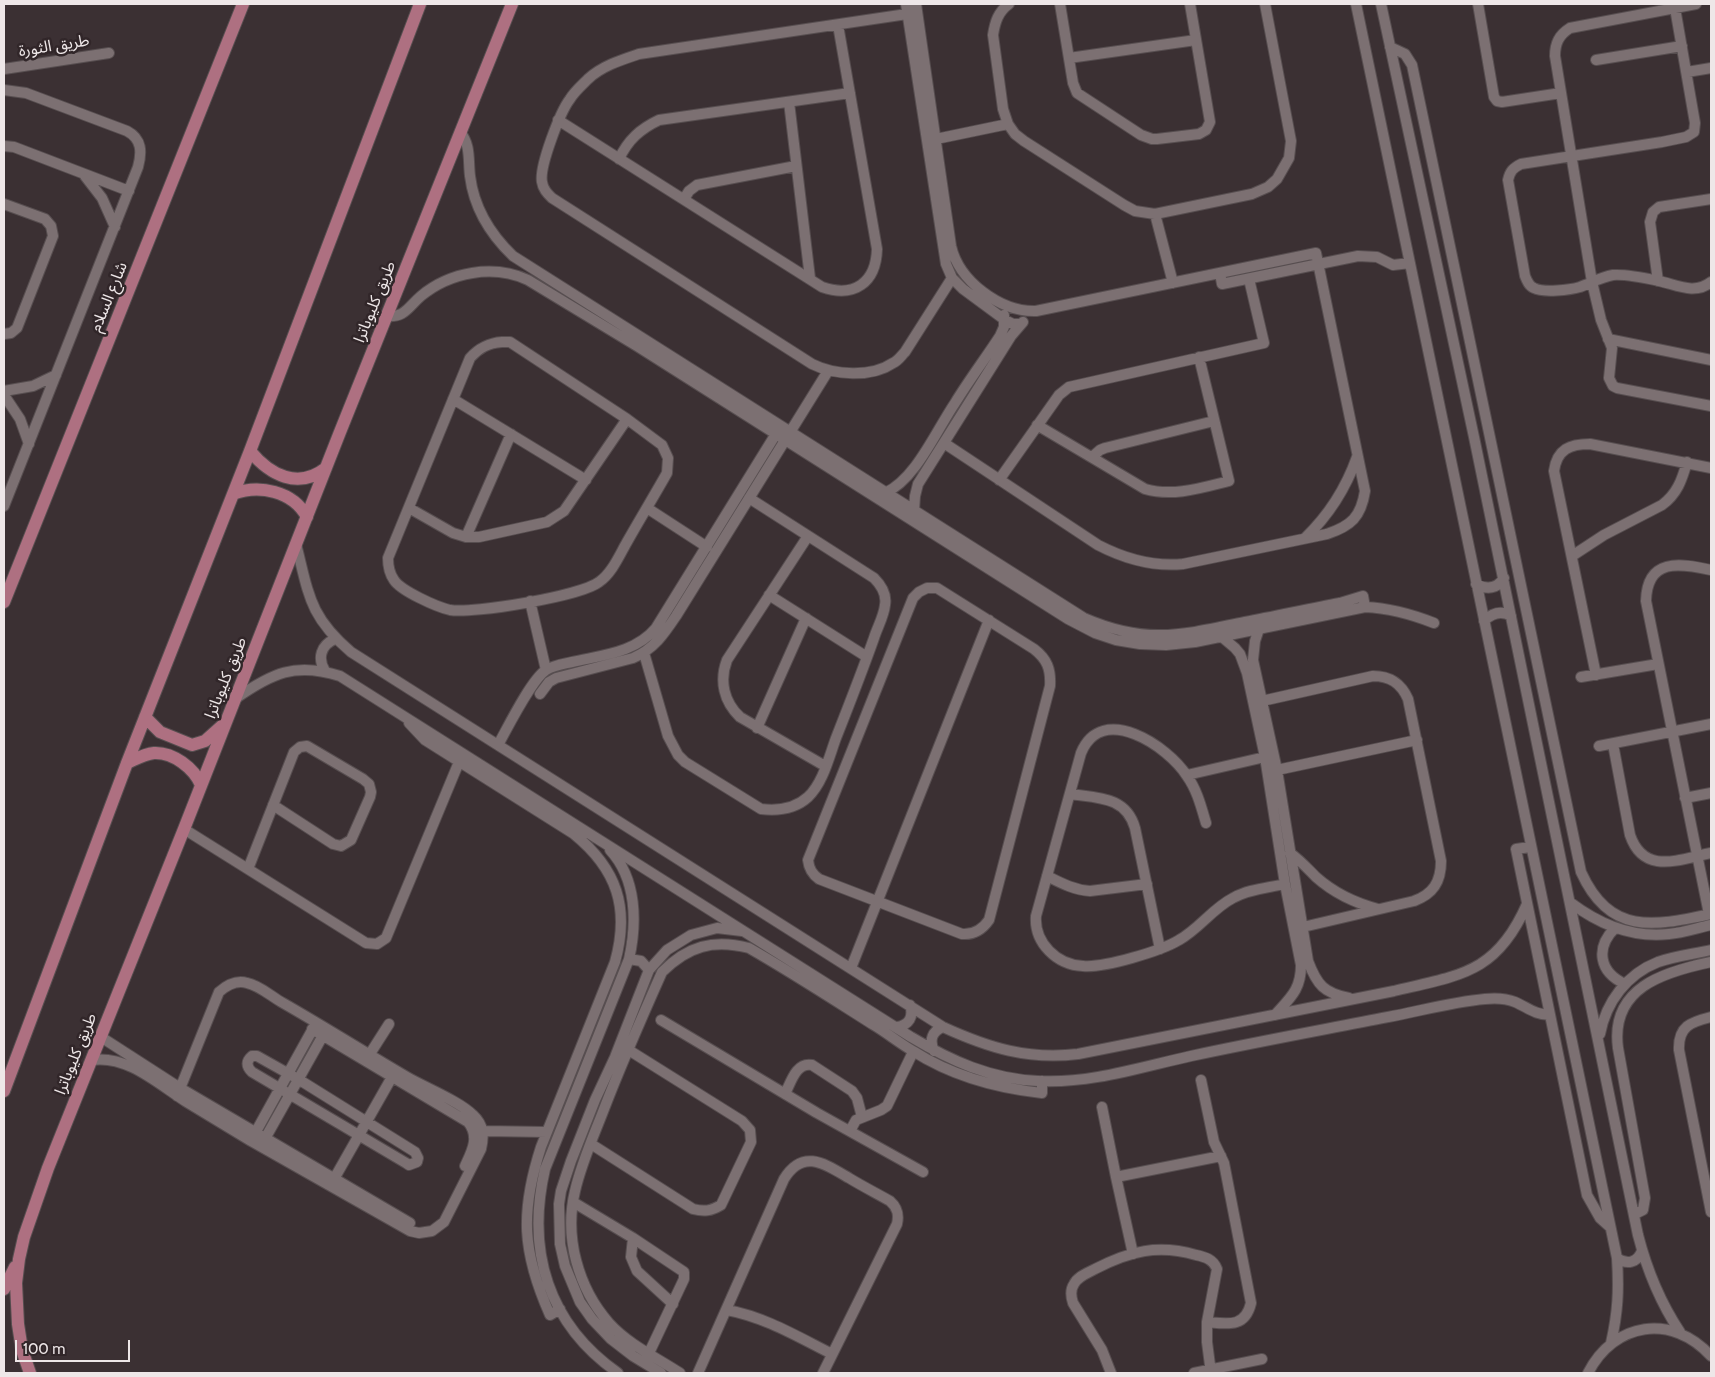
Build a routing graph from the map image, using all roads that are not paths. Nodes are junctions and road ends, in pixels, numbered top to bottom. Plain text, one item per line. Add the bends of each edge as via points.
1 (243, 4) edge
2 (420, 4) edge
3 (512, 4) edge
4 (916, 4) edge
5 (1009, 4) edge
6 (1060, 4) edge
7 (1190, 4) edge
8 (1265, 4) edge
9 (1356, 4) edge
10 (1381, 4) edge
11 (1478, 4) edge
12 (1696, 4) edge
13 (1676, 8) junction
14 (906, 9) edge
15 (838, 25) junction
16 (1196, 40) junction
17 (1682, 46) junction
18 (1390, 47) junction
19 (109, 53) dead end
20 (1069, 58) junction
21 (1596, 60) dead end
22 (920, 64) junction
23 (1711, 68) edge
24 (4, 69) edge
25 (1686, 72) junction
26 (4, 90) edge
27 (1561, 92) junction
28 (850, 93) junction
29 (789, 102) junction
30 (925, 103) junction
31 (558, 120) junction
32 (1008, 124) junction
33 (460, 132) junction
34 (936, 139) junction
35 (4, 146) edge
36 (619, 158) junction
37 (1571, 158) junction
38 (796, 166) junction
39 (83, 174) junction
40 (129, 192) junction
41 (1711, 199) edge
42 (684, 200) junction
43 (4, 204) edge
44 (940, 205) junction
45 (1155, 214) junction
46 (115, 227) junction
47 (523, 263) junction
48 (1410, 263) junction
49 (1318, 265) junction
50 (1220, 273) junction
51 (518, 276) junction
52 (810, 278) junction
53 (952, 278) junction
54 (1249, 279) junction
55 (1658, 281) junction
56 (1592, 282) junction
57 (1711, 282) edge
58 (1173, 283) junction
59 (1007, 307) junction
60 (1026, 312) junction
61 (386, 316) junction
62 (1005, 320) junction
63 (1021, 324) junction
64 (4, 334) edge
65 (1608, 339) junction
66 (1199, 357) junction
67 (1711, 360) edge
68 (828, 371) junction
69 (56, 375) junction
70 (4, 391) edge
71 (4, 395) edge
72 (453, 399) junction
73 (1711, 406) edge
74 (627, 419) junction
75 (1214, 421) junction
76 (1038, 425) junction
77 (783, 433) junction
78 (511, 434) junction
79 (29, 444) junction
80 (944, 444) junction
81 (250, 451) junction
82 (1493, 451) junction
83 (1478, 454) junction
84 (1357, 456) junction
85 (1092, 457) junction
86 (1687, 462) junction
87 (326, 468) junction
88 (1711, 468) edge
89 (586, 480) junction
90 (999, 480) junction
91 (885, 493) junction
92 (233, 494) junction
93 (749, 498) junction
94 (4, 506) edge
95 (409, 508) junction
96 (646, 508) junction
97 (914, 511) junction
98 (307, 516) junction
99 (808, 536) junction
100 (466, 537) junction
101 (1303, 539) junction
102 (296, 544) junction
103 (707, 547) junction
104 (1572, 556) junction
105 (1711, 570) edge
106 (1504, 578) junction
107 (1476, 584) junction
108 (769, 595) junction
109 (530, 601) junction
110 (4, 602) edge
111 (1364, 608) junction
112 (1511, 616) junction
113 (806, 618) junction
114 (989, 620) junction
115 (1484, 620) junction
116 (1434, 623) dead end
117 (1259, 629) junction
118 (1222, 636) junction
119 (655, 638) junction
120 (336, 639) junction
121 (644, 653) junction
122 (867, 657) junction
123 (1658, 664) junction
124 (546, 670) junction
125 (325, 671) junction
126 (1596, 675) junction
127 (1581, 677) dead end
128 (540, 694) dead end
129 (235, 699) junction
130 (1262, 701) junction
131 (403, 716) junction
132 (145, 717) junction
133 (226, 723) junction
134 (1711, 724) edge
135 (758, 728) junction
136 (1672, 732) junction
137 (1417, 740) junction
138 (1612, 744) junction
139 (498, 745) junction
140 (1599, 746) dead end
141 (1265, 756) junction
142 (459, 762) junction
143 (127, 763) junction
144 (825, 766) junction
145 (1277, 770) junction
146 (1560, 774) junction
147 (1187, 775) junction
148 (1545, 777) junction
149 (201, 785) junction
150 (1711, 793) edge
151 (1070, 794) junction
152 (525, 798) junction
153 (1685, 798) junction
154 (273, 805) junction
155 (1206, 822) dead end
156 (184, 829) junction
157 (603, 842) junction
158 (1530, 846) junction
159 (1290, 853) junction
160 (1711, 853) edge
161 (1697, 855) junction
162 (248, 869) junction
163 (1047, 876) junction
164 (1147, 884) junction
165 (1285, 884) junction
166 (878, 901) junction
167 (1571, 902) junction
168 (1527, 904) junction
169 (1379, 910) junction
170 (1710, 914) edge
171 (1711, 925) edge
172 (1303, 927) junction
173 (1615, 928) junction
174 (744, 931) junction
175 (1160, 949) junction
176 (1707, 951) edge
177 (629, 959) junction
178 (1708, 963) edge
179 (851, 968) junction
180 (649, 970) junction
181 (1625, 984) junction
182 (822, 986) junction
183 (1355, 999) junction
184 (910, 1006) junction
185 (1274, 1015) junction
186 (1550, 1015) junction
187 (1711, 1018) edge
188 (661, 1020) dead end
189 (389, 1024) dead end
190 (314, 1026) junction
191 (897, 1027) junction
192 (943, 1027) junction
193 (324, 1032) junction
194 (101, 1037) junction
195 (1599, 1040) junction
196 (627, 1049) junction
197 (934, 1051) junction
198 (913, 1052) junction
199 (585, 1053) junction
200 (367, 1058) junction
201 (619, 1058) junction
202 (92, 1060) junction
203 (288, 1074) junction
204 (392, 1077) junction
205 (298, 1079) junction
206 (1201, 1080) dead end
207 (1042, 1081) junction
208 (280, 1088) junction
209 (4, 1091) edge
210 (179, 1092) junction
211 (290, 1094) junction
212 (429, 1094) junction
213 (785, 1094) junction
214 (1102, 1107) dead end
215 (862, 1117) junction
216 (366, 1122) junction
217 (850, 1131) junction
218 (547, 1132) junction
219 (359, 1136) junction
220 (253, 1137) junction
221 (481, 1137) junction
222 (263, 1142) junction
223 (591, 1144) junction
224 (1221, 1156) junction
225 (308, 1168) junction
226 (923, 1172) dead end
227 (1116, 1177) junction
228 (334, 1179) junction
229 (1708, 1180) edge
230 (352, 1193) junction
231 (573, 1202) junction
232 (1711, 1212) edge
233 (1635, 1214) junction
234 (1610, 1227) junction
235 (633, 1238) junction
236 (1642, 1251) junction
237 (1134, 1254) junction
238 (1617, 1258) junction
239 (19, 1260) junction
240 (4, 1289) edge
241 (673, 1304) junction
242 (560, 1309) junction
243 (727, 1310) junction
244 (1207, 1322) junction
245 (1684, 1334) junction
246 (1611, 1343) junction
247 (1711, 1343) edge
248 (649, 1353) junction
249 (832, 1354) junction
250 (1711, 1356) edge
251 (1262, 1359) dead end
252 (1211, 1371) edge
253 (702, 1372) edge
254 (30, 1373) edge
255 (618, 1373) edge
256 (661, 1373) edge
257 (680, 1373) edge
258 (823, 1373) edge
259 (1111, 1373) edge
260 (1194, 1373) edge
261 (1588, 1373) edge

1 - 110 main road, شارع السلام
2 - 81 main road
3 - 33 main road, طريق كليوباترا
4 - 22 street
5 - 32 street via 999,14 993,35
6 - 20 street
7 - 16 street
8 - 45 street via 1291,141 1289,158 1281,174 1268,187 1252,194
9 - 48 street
10 - 18 street
11 - 27 street via 1494,97 1502,102
12 - 13 street
13 - 17 street
13 - 27 street via 1570,28 1564,32 1555,47
14 - 15 street
14 - 22 street
15 - 28 street
15 - 31 street via 640,54 612,63 582,85 570,98
16 - 20 street
16 - 20 street via 1210,122 1200,134 1157,139 1141,135 1077,93
17 - 21 street
17 - 25 street
18 - 82 street via 1405,54 1412,65
18 - 83 street
19 - 24 street, طريق الثورة
22 - 30 street
23 - 25 street
25 - 37 street via 1696,128 1690,136
26 - 40 street via 26,93 132,134 139,142 140,155
27 - 37 street
28 - 29 street
28 - 52 street via 877,249 876,263 871,275 861,285 849,290 835,291 822,287
29 - 36 street via 659,120 634,135
29 - 38 street
30 - 34 street
30 - 44 street
31 - 36 street
31 - 68 street via 541,177 547,194 812,364
32 - 34 street
32 - 45 street via 1024,141 1124,205 1135,211
33 - 47 street via 468,148 471,188 478,209 496,239
33 - 61 main road, طريق كليوباترا
34 - 44 street
35 - 39 street
36 - 42 street
37 - 56 street
37 - 56 street via 1521,164 1514,167 1508,180 1528,283 1540,290 1573,288
38 - 42 street via 702,184 692,188
38 - 52 street
39 - 40 street
39 - 46 street via 102,198
40 - 46 street
41 - 55 street via 1659,207 1652,212 1650,222
42 - 52 street
43 - 64 street via 45,219 53,231 17,328
44 - 53 street via 946,264
44 - 59 street via 957,264 968,279
45 - 58 street
46 - 69 street
47 - 51 street via 516,266
47 - 77 street
48 - 49 street via 1393,265 1383,259 1364,256
48 - 107 street
49 - 50 street via 1316,253
49 - 54 street
49 - 84 street
50 - 54 street via 1222,284
50 - 58 street
51 - 61 street via 488,272 456,277 430,290 400,315
51 - 77 street
53 - 62 street
53 - 68 street via 905,352 895,362 871,371
54 - 66 street via 1264,342
55 - 56 street via 1620,275
55 - 57 street via 1690,289
56 - 65 street via 1600,320
58 - 60 street
59 - 60 street
59 - 62 street
60 - 63 street
61 - 87 main road, طريق كليوباترا
62 - 63 street
62 - 91 street via 1000,336 910,475
63 - 80 street
65 - 67 street
65 - 73 street via 1612,348 1609,378 1613,386
66 - 75 street
66 - 76 street via 1069,387 1059,395
68 - 77 street
69 - 70 street via 33,386
69 - 79 street
71 - 79 street via 20,419
72 - 74 street via 470,358 477,351 493,343 510,342
72 - 78 street
72 - 95 street
74 - 89 street
74 - 96 street via 662,445 668,458 667,473
75 - 85 street via 1105,448
75 - 85 street via 1229,481 1190,490 1156,492 1145,489
76 - 85 street
76 - 90 street
77 - 91 street
77 - 93 street
77 - 103 street
77 - 118 street via 1084,628 1116,640 1153,645
78 - 89 street
78 - 100 street
79 - 94 street
80 - 90 street
80 - 97 street via 918,484
81 - 87 main road via 269,469 290,478 313,477
81 - 92 main road
82 - 83 street
82 - 146 street
83 - 106 street
84 - 101 street via 1335,502
84 - 101 street via 1365,491 1358,514 1340,530
86 - 88 street
86 - 104 street via 1670,499
86 - 104 street via 1590,444 1577,444 1562,452 1554,471
87 - 98 main road, طريق كليوباترا
89 - 100 street via 564,512 547,522 480,537
90 - 101 street via 1098,545 1141,562 1183,564
91 - 97 street
92 - 98 main road via 250,489 268,490 291,500
92 - 132 main road
93 - 99 street
93 - 119 street
95 - 100 street
95 - 109 street via 388,558 390,572 397,584 432,604 450,610 469,611
96 - 103 street
96 - 109 street via 611,569 599,583
97 - 111 street via 1071,612 1125,632 1152,636 1192,633 1363,596
98 - 102 main road, طريق كليوباترا
99 - 108 street
99 - 122 street via 881,585 885,605
102 - 120 street via 311,603
102 - 129 main road, طريق كليوباترا
103 - 119 street
104 - 126 street
105 - 123 street via 1687,565 1663,568 1653,575 1646,587
106 - 107 street via 1490,588
106 - 112 street
107 - 115 street
108 - 113 street
108 - 135 street via 727,660 723,680 730,706
109 - 124 street
111 - 116 street via 1399,612
111 - 117 street
112 - 115 street via 1500,612
112 - 148 street
113 - 122 street
113 - 135 street
114 - 166 street
114 - 166 street via 937,588 927,588 913,598 808,860 811,871 819,879
114 - 166 street via 1042,656 1048,665 1050,686 988,920 974,934 962,934
115 - 158 street
117 - 118 street
117 - 130 street via 1253,654
118 - 141 street via 1235,648 1244,664
119 - 121 street
119 - 124 street via 626,650
120 - 125 street via 329,642 322,652
120 - 139 street via 351,652
121 - 128 street via 556,678
121 - 144 street via 668,736 685,762 761,809 774,810 792,807 808,797
122 - 144 street
123 - 126 street
123 - 136 street
124 - 139 street via 533,684
125 - 129 street via 307,669 271,676
125 - 131 street via 340,676
126 - 127 street
129 - 133 main road, طريق كليوباترا
130 - 137 street via 1373,676 1387,678 1399,684 1408,699
130 - 145 street
131 - 142 street via 424,740
131 - 152 street
132 - 133 main road via 164,735 192,745 205,741
132 - 143 main road
133 - 149 main road, طريق كليوباترا
134 - 136 street
135 - 144 street
136 - 138 street
136 - 153 street
137 - 145 street
137 - 169 street via 1441,872 1435,888 1424,898
138 - 140 street
138 - 161 street via 1630,834 1640,853 1658,862
139 - 179 street
141 - 147 street
141 - 165 street
142 - 152 street
142 - 162 street via 382,942 366,943
143 - 149 main road via 147,754 162,754 186,764
143 - 209 main road
145 - 159 street
146 - 148 street
146 - 170 street via 1581,872 1596,899 1620,916 1646,924
147 - 151 street via 1171,756 1153,743 1125,732 1109,730 1093,737 1083,749
147 - 155 street via 1197,793
148 - 167 street
149 - 156 main road, طريق كليوباترا
150 - 153 street
151 - 163 street
151 - 164 street via 1108,799 1124,808 1134,823
152 - 157 street
152 - 199 street via 590,847 603,863 620,901 620,942
153 - 161 street
154 - 154 street via 341,846 351,840 370,797 370,788 363,779 303,746 294,752
154 - 162 street
156 - 162 street
156 - 194 main road, طريق كليوباترا
157 - 174 street
157 - 177 street via 616,857 632,896 634,917
158 - 168 street via 1516,849
158 - 234 street
159 - 169 street via 1336,892
159 - 172 street
160 - 161 street
161 - 170 street
163 - 164 street via 1083,891
163 - 175 street via 1036,928 1043,943 1058,958 1070,964 1089,966
164 - 175 street
165 - 175 street via 1234,897 1188,935
165 - 185 street via 1301,976 1295,993
166 - 179 street
167 - 173 street
167 - 195 street
168 - 183 street via 1512,935 1483,963 1465,973
168 - 186 street
169 - 172 street
171 - 173 street via 1655,935
172 - 183 street via 1308,961 1319,984 1339,996
173 - 181 street via 1606,940 1602,954 1608,973
174 - 180 street via 718,928 691,935 667,950
174 - 182 street
176 - 178 street
176 - 181 street via 1657,963
177 - 180 street via 640,961
177 - 199 street
178 - 233 street via 1651,980 1630,998 1619,1020 1618,1048 1645,1198 1643,1210
179 - 184 street
180 - 201 street
181 - 195 street via 1607,1010
182 - 191 street
182 - 196 street via 749,948 733,944 702,946 673,961 662,972
182 - 198 street
183 - 185 street
184 - 191 street via 910,1020
184 - 192 street
185 - 192 street via 1091,1052 1053,1056 1002,1050
186 - 207 street via 1536,1013 1508,1000 1476,1000 1098,1077
186 - 234 street via 1587,1195 1600,1218
187 - 229 street via 1692,1023 1678,1042
188 - 213 street
189 - 200 street
190 - 193 street
190 - 203 street
190 - 210 street via 250,983 230,985 219,992
191 - 197 street
192 - 197 street via 932,1036
193 - 200 street
193 - 205 street
194 - 202 main road, طريق كليوباترا
194 - 210 street
195 - 233 street
196 - 201 street
196 - 223 street via 742,1122 750,1130 751,1142 721,1205 703,1211 693,1210
197 - 207 street via 980,1071
198 - 207 street via 947,1069 998,1087 1042,1093
198 - 215 street via 887,1106
199 - 218 street
199 - 242 street via 545,1169 538,1210 537,1230 544,1271
200 - 204 street
200 - 212 street
201 - 223 street
201 - 256 street via 595,1100 561,1191 560,1244 572,1284 592,1319 611,1339
202 - 210 street via 125,1063
202 - 239 main road, طريق كليوباترا via 50,1162
203 - 205 street
203 - 208 street
203 - 208 street via 257,1056 248,1059 248,1068 252,1072
204 - 212 street
204 - 216 street
205 - 211 street
205 - 216 street
206 - 224 street via 1214,1142
208 - 211 street
208 - 220 street
210 - 220 street
211 - 219 street
211 - 222 street
212 - 221 street via 471,1119
213 - 215 street via 799,1068 812,1064 852,1091
213 - 217 street
214 - 227 street
215 - 217 street
216 - 219 street
216 - 219 street via 414,1152 418,1158 416,1162 410,1165
217 - 226 street
218 - 221 street
218 - 242 street via 532,1174 527,1202 527,1231 530,1260 538,1287 550,1315
219 - 228 street
220 - 222 street
221 - 230 street via 438,1228 412,1228
222 - 225 street
223 - 231 street
224 - 227 street
224 - 244 street via 1251,1303 1244,1318 1237,1322
225 - 228 street
225 - 230 street
227 - 237 street
228 - 230 street
229 - 232 street
231 - 235 street
231 - 248 street via 573,1249 581,1278 610,1324
233 - 236 street
234 - 238 street
235 - 241 street via 631,1256 637,1271
235 - 241 street via 684,1272
236 - 238 street via 1632,1262 1626,1263
236 - 245 street via 1656,1290
237 - 244 street via 1168,1249 1212,1261 1217,1273
237 - 259 street via 1082,1276 1074,1282 1072,1289 1073,1303 1102,1350
238 - 246 street via 1617,1315
239 - 240 main road
239 - 254 main road, طريق كليوباترا via 18,1324
241 - 248 street
242 - 255 street via 589,1351
243 - 249 street via 767,1322
243 - 249 street via 789,1172 802,1162 819,1162 890,1201 898,1214
243 - 253 street
244 - 252 street
245 - 246 street via 1656,1328 1632,1332
245 - 247 street
245 - 250 street via 1702,1345
246 - 261 street
248 - 257 street
249 - 258 street
251 - 252 street
252 - 260 street

